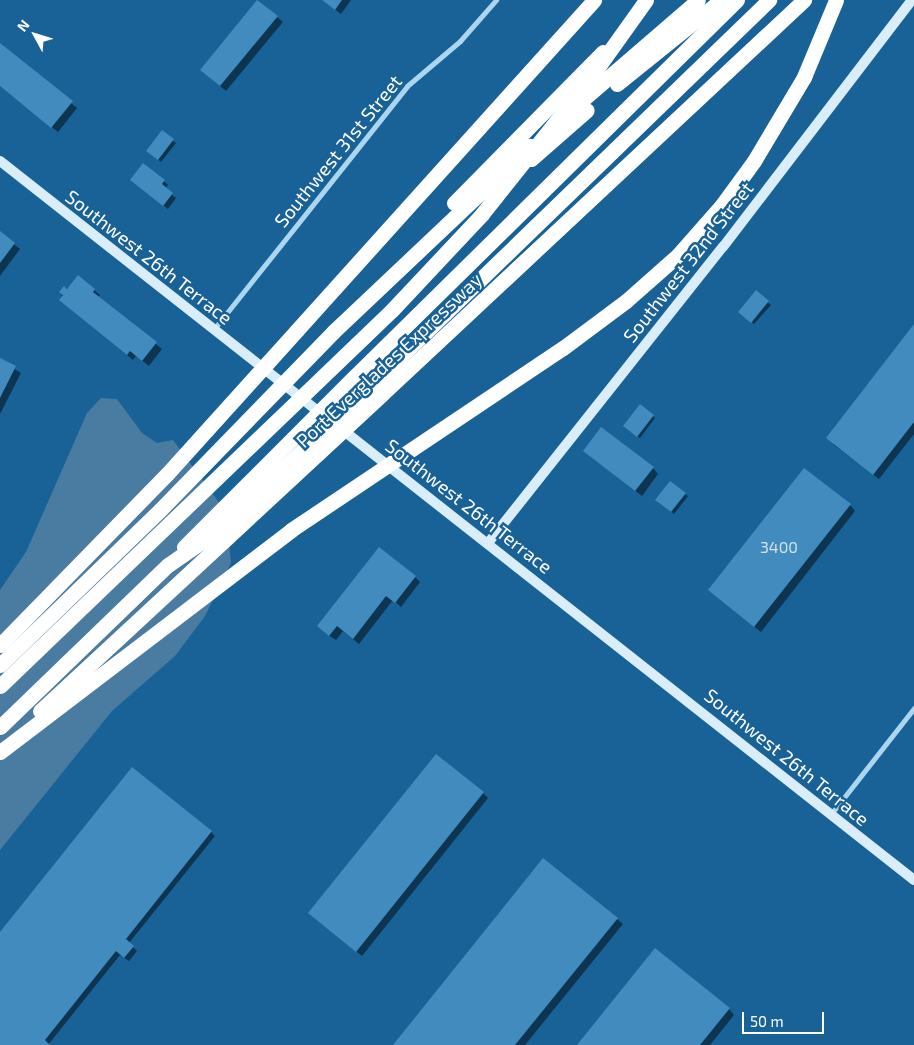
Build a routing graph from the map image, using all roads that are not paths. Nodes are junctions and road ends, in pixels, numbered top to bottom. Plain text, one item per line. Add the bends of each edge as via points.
1 (496, 0) edge
2 (594, 0) edge
3 (646, 0) edge
4 (656, 0) edge
5 (698, 0) edge
6 (721, 0) edge
7 (737, 0) edge
8 (769, 0) edge
9 (836, 0) edge
10 (912, 0) edge
11 (803, 2) edge
12 (0, 161) edge
13 (410, 258) junction
14 (214, 330) junction
15 (333, 332) junction
16 (375, 391) junction
17 (488, 542) junction
18 (168, 566) junction
19 (0, 645) edge
20 (0, 665) edge
21 (0, 686) edge
22 (914, 708) edge
23 (0, 726) edge
24 (0, 748) edge
25 (0, 752) edge
26 (831, 815) junction
27 (914, 880) edge

1 - 14 street, Southwest 31st Street via 460,41 407,86
2 - 19 highway, bridge via 167,474
3 - 21 highway, bridge via 589,80 482,214 392,310
4 - 15 highway via 394,264
5 - 13 highway via 538,139
6 - 13 highway via 624,77 439,240
7 - 18 highway, bridge via 206,522
8 - 16 highway
9 - 25 highway, bridge via 804,76 754,161 722,205 678,255 626,302 563,348 291,530
10 - 17 street, Southwest 32nd Street via 723,247
11 - 16 highway, Port Everglades Expressway
12 - 14 street, Southwest 26th Terrace
13 - 15 highway
14 - 17 street, Southwest 26th Terrace
15 - 20 highway, bridge via 160,510
16 - 18 highway, bridge via 217,531
16 - 24 highway, Port Everglades Expressway, bridge
17 - 26 street, Southwest 26th Terrace
18 - 23 highway
22 - 26 street
26 - 27 street, Southwest 26th Terrace

